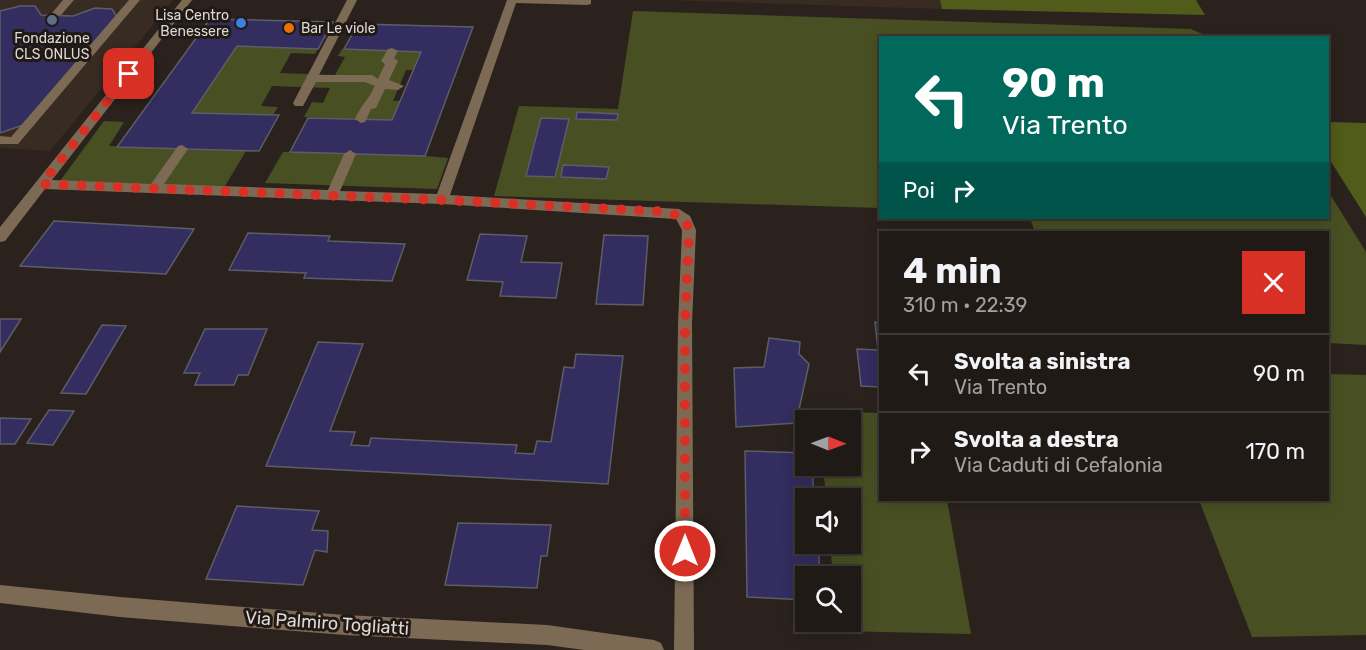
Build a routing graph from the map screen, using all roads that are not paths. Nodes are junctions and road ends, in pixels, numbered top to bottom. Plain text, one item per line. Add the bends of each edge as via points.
1 (69, 0) edge
2 (135, 0) edge
3 (187, 0) edge
4 (352, 0) edge
5 (514, 0) edge
6 (587, 2) dead end
7 (57, 13) dead end
8 (392, 51) dead end
9 (312, 78) junction
10 (382, 83) junction
11 (398, 86) dead end
12 (298, 103) dead end
13 (361, 119) dead end
14 (0, 140) edge
15 (182, 149) dead end
16 (350, 154) dead end
17 (42, 184) junction
18 (154, 189) junction
19 (332, 195) junction
20 (442, 200) junction
21 (0, 237) edge
22 (0, 594) edge
23 (654, 650) edge
24 (684, 650) edge

1 - 7 street
2 - 14 street via 14,141
3 - 17 street
4 - 9 street
5 - 6 street
5 - 20 street
8 - 10 street
9 - 10 street via 372,79 370,82
9 - 12 street
10 - 11 street
10 - 13 street
15 - 18 street
16 - 19 street
17 - 18 street
17 - 21 street
18 - 19 street
19 - 20 street
20 - 24 street via 669,212 685,219 689,230
22 - 23 street, Via Palmiro Togliatti via 345,626 547,635

